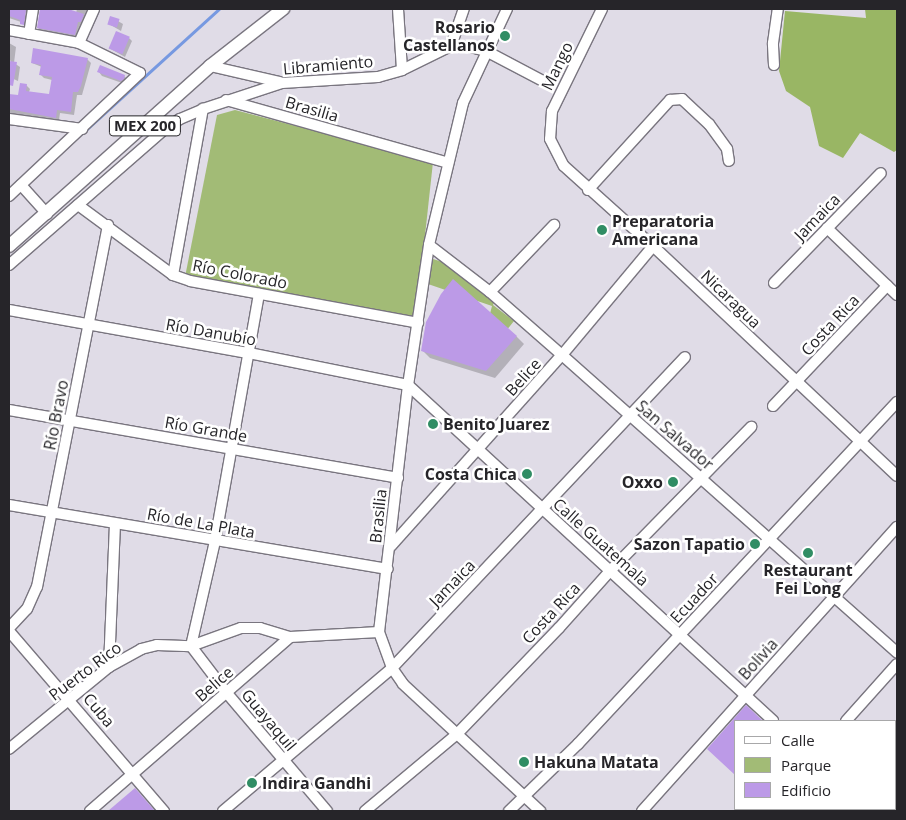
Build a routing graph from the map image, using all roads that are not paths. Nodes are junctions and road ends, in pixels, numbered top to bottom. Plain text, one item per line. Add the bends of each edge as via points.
1 (33, 9) edge
2 (94, 9) edge
3 (283, 9) edge
4 (398, 9) edge
5 (464, 9) edge
6 (508, 9) edge
7 (602, 9) edge
8 (778, 9) edge
9 (9, 30) edge
10 (29, 34) junction
11 (79, 43) junction
12 (451, 46) junction
13 (486, 51) junction
14 (774, 65) dead end
15 (210, 66) junction
16 (402, 70) junction
17 (541, 80) dead end
18 (282, 83) junction
19 (225, 100) junction
20 (203, 110) junction
21 (9, 119) edge
22 (82, 129) junction
23 (550, 139) joint
24 (728, 161) dead end
25 (448, 163) junction
26 (881, 173) dead end
27 (24, 189) junction
28 (588, 190) junction
29 (9, 196) edge
30 (78, 205) junction
31 (47, 214) junction
32 (108, 225) junction
33 (554, 225) dead end
34 (827, 228) junction
35 (429, 245) junction
36 (9, 246) edge
37 (653, 246) junction
38 (9, 265) edge
39 (173, 275) junction
40 (774, 283) dead end
41 (887, 286) junction
42 (490, 292) junction
43 (259, 294) junction
44 (897, 295) edge
45 (9, 310) edge
46 (418, 322) junction
47 (88, 325) junction
48 (249, 353) junction
49 (562, 355) junction
50 (685, 357) dead end
51 (797, 383) junction
52 (408, 385) junction
53 (897, 402) edge
54 (773, 406) dead end
55 (9, 410) edge
56 (630, 416) junction
57 (70, 419) junction
58 (751, 427) dead end
59 (860, 442) junction
60 (232, 449) junction
61 (477, 450) junction
62 (897, 476) edge
63 (701, 477) junction
64 (398, 478) junction
65 (9, 505) edge
66 (542, 510) junction
67 (52, 513) junction
68 (115, 524) junction
69 (897, 527) edge
70 (769, 539) junction
71 (214, 541) junction
72 (391, 546) junction
73 (388, 569) junction
74 (610, 571) junction
75 (835, 596) junction
76 (9, 629) edge
77 (379, 632) junction
78 (680, 634) junction
79 (290, 637) junction
80 (191, 646) junction
81 (897, 652) edge
82 (897, 664) edge
83 (109, 667) junction
84 (392, 668) junction
85 (226, 692) junction
86 (745, 695) junction
87 (70, 700) junction
88 (773, 720) edge
89 (847, 720) edge
90 (456, 734) junction
91 (9, 749) edge
92 (284, 760) junction
93 (133, 774) junction
94 (525, 798) junction
95 (90, 811) edge
96 (164, 811) edge
97 (222, 811) edge
98 (326, 811) edge
99 (364, 811) edge
100 (509, 811) edge
101 (540, 811) edge
102 (642, 811) edge

1 - 10 street
2 - 11 street
3 - 15 main road, MEX 200
4 - 16 street
5 - 12 street
6 - 13 street, Brasilia
7 - 23 street, Mango via 552,111
8 - 14 street via 773,43
9 - 10 street
10 - 11 street
11 - 22 street via 140,72
12 - 13 street
12 - 16 street, Libramiento
13 - 17 street
13 - 25 street, Brasilia via 463,103
15 - 18 street
15 - 31 main road, MEX 200
16 - 18 street, Libramiento via 378,77
18 - 19 street, Libramiento
19 - 20 street, Libramiento
19 - 25 street, Brasilia
20 - 30 street via 164,130
20 - 39 street
21 - 22 street
22 - 27 street
23 - 28 street, Nicaragua via 564,166
24 - 28 street via 727,149 709,124 682,99 670,100
25 - 35 street, Brasilia
26 - 34 street, Jamaica
27 - 29 street
27 - 31 street
28 - 37 street, Nicaragua
30 - 32 street, Río Colorado
30 - 38 street
31 - 36 main road, MEX 200
32 - 39 street, Río Colorado
32 - 47 street, Río Bravo
33 - 42 street
34 - 40 street, Jamaica
34 - 41 street
35 - 42 street, San Salvador
35 - 46 street, Brasilia
37 - 49 street, Belice
37 - 51 street, Nicaragua
39 - 43 street, Río Colorado
41 - 44 street
41 - 51 street, Costa Rica
42 - 49 street, San Salvador
43 - 46 street, Río Colorado
43 - 48 street
45 - 47 street, Río Danubio
46 - 52 street, Brasilia
47 - 48 street, Río Danubio
47 - 57 street, Río Bravo
48 - 52 street, Río Danubio
48 - 60 street
49 - 56 street, San Salvador
49 - 61 street, Belice
50 - 56 street, Jamaica
51 - 54 street, Costa Rica
51 - 59 street, Nicaragua
52 - 61 street, Calle Guatemala
52 - 64 street, Brasilia
53 - 59 street, Ecuador
55 - 57 street, Río Grande
56 - 63 street, San Salvador
56 - 66 street, Jamaica
57 - 60 street, Río Grande
57 - 67 street, Río Bravo
58 - 63 street, Costa Rica
59 - 62 street, Nicaragua
59 - 70 street, Ecuador
60 - 64 street, Río Grande
60 - 71 street
61 - 66 street, Calle Guatemala
61 - 72 street, Belice
63 - 70 street, San Salvador
63 - 74 street, Costa Rica
64 - 72 street, Brasilia
65 - 67 street, Río de La Plata
66 - 74 street, Calle Guatemala
66 - 84 street, Jamaica
67 - 68 street, Río de La Plata
67 - 76 street, Río Bravo via 37,587 28,609
68 - 71 street, Río de La Plata
68 - 83 street
69 - 75 street, Bolivia
70 - 75 street, San Salvador
70 - 78 street, Ecuador
71 - 73 street, Río de La Plata
71 - 80 street
72 - 73 street, Brasilia
73 - 77 street, Brasilia
74 - 78 street, Calle Guatemala
74 - 90 street, Costa Rica
75 - 81 street, San Salvador
75 - 86 street, Bolivia
76 - 87 street, Cuba
77 - 79 street
77 - 84 street, Brasilia
78 - 86 street, Calle Guatemala
78 - 94 street, Ecuador
79 - 80 street via 260,628 241,628
79 - 85 street, Belice
80 - 83 street, Puerto Rico via 157,645 141,649
80 - 85 street, Guayaquil
82 - 89 street
83 - 87 street, Puerto Rico
84 - 90 street, Brasilia via 408,690
84 - 92 street, Jamaica
85 - 92 street, Guayaquil
85 - 93 street, Belice
86 - 88 street, Calle Guatemala
86 - 102 street, Bolivia
87 - 91 street, Puerto Rico
87 - 93 street, Cuba
90 - 94 street, Brasilia
90 - 99 street, Costa Rica
92 - 97 street, Jamaica
92 - 98 street, Guayaquil
93 - 95 street, Belice
93 - 96 street, Cuba
94 - 100 street, Ecuador
94 - 101 street, Brasilia

